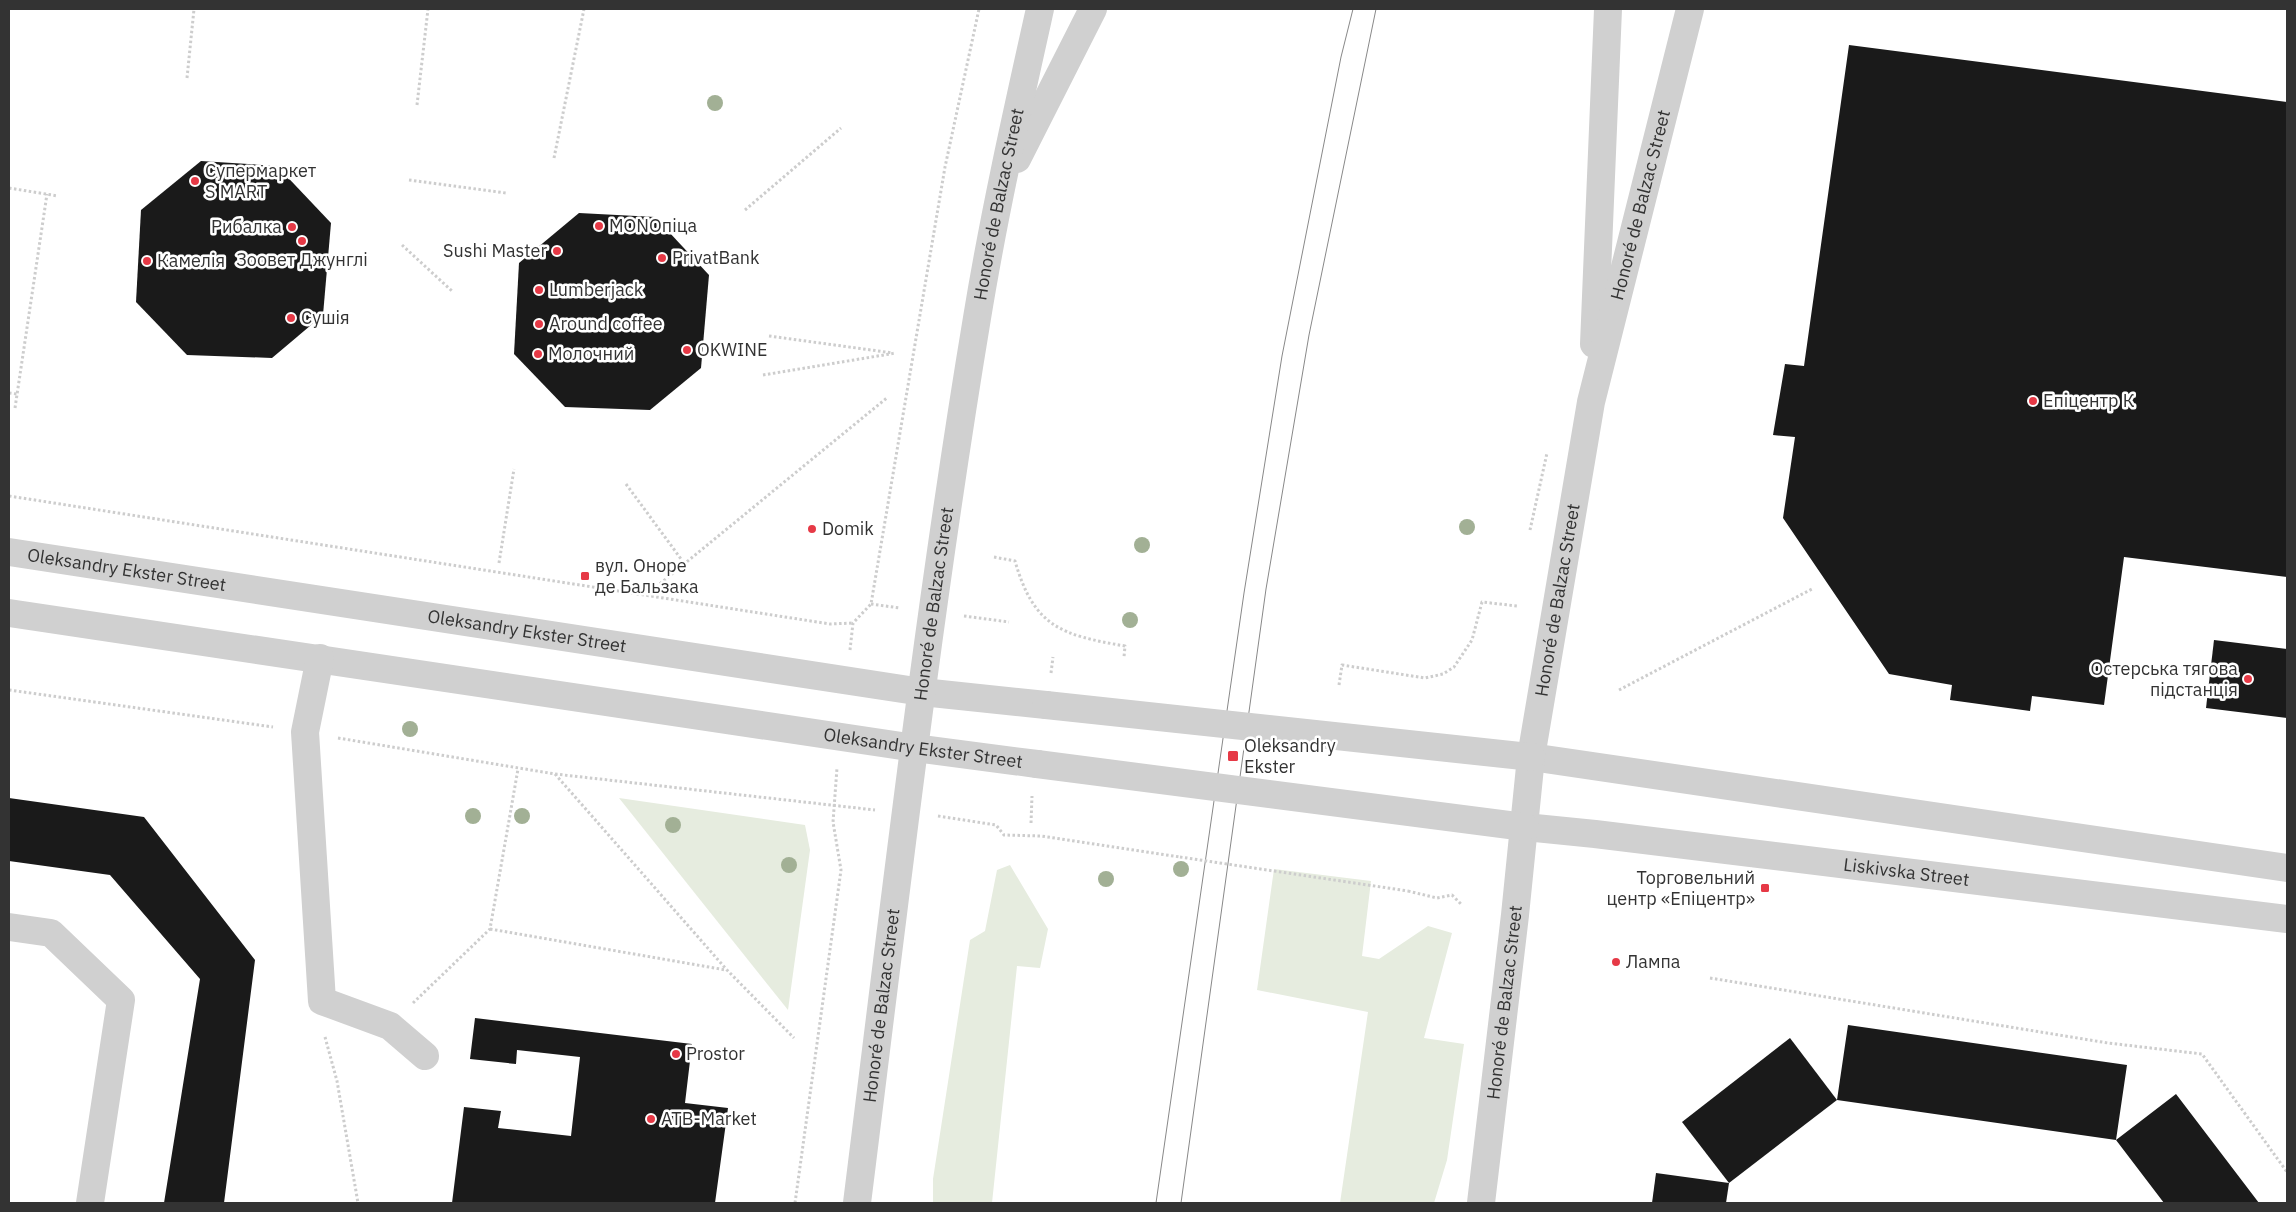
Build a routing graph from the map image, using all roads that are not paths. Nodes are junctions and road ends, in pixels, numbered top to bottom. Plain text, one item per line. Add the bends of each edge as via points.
1 (1040, 9) edge
2 (1093, 9) edge
3 (1608, 9) edge
4 (1690, 9) edge
5 (999, 196) junction
6 (1591, 402) junction
7 (9, 552) edge
8 (9, 613) edge
9 (320, 658) junction
10 (922, 692) junction
11 (915, 748) junction
12 (1531, 757) junction
13 (1525, 827) junction
14 (2287, 868) edge
15 (2287, 919) edge
16 (9, 927) edge
17 (425, 1056) dead end
18 (862, 1167) junction
19 (90, 1203) edge
20 (857, 1203) edge
21 (864, 1203) edge
22 (1481, 1203) edge

1 - 5 street, Honoré de Balzac Street
2 - 5 street
3 - 6 street
4 - 6 street, Honoré de Balzac Street
5 - 10 street, Honoré de Balzac Street via 977,318
6 - 12 street, Honoré de Balzac Street
7 - 10 street, Oleksandry Ekster Street
8 - 9 street, Oleksandry Ekster Street
9 - 11 street, Oleksandry Ekster Street
9 - 17 street via 305,732 322,1001 390,1026
10 - 11 street, Honoré de Balzac Street
10 - 12 street, Oleksandry Ekster Street, bridge
11 - 13 street, Oleksandry Ekster Street, bridge
11 - 18 street, Honoré de Balzac Street
12 - 13 street, Honoré de Balzac Street
12 - 14 street
13 - 15 street, Liskivska Street
13 - 22 street, Honoré de Balzac Street
16 - 19 street via 51,933 121,1000
18 - 20 street, Honoré de Balzac Street
18 - 21 street

